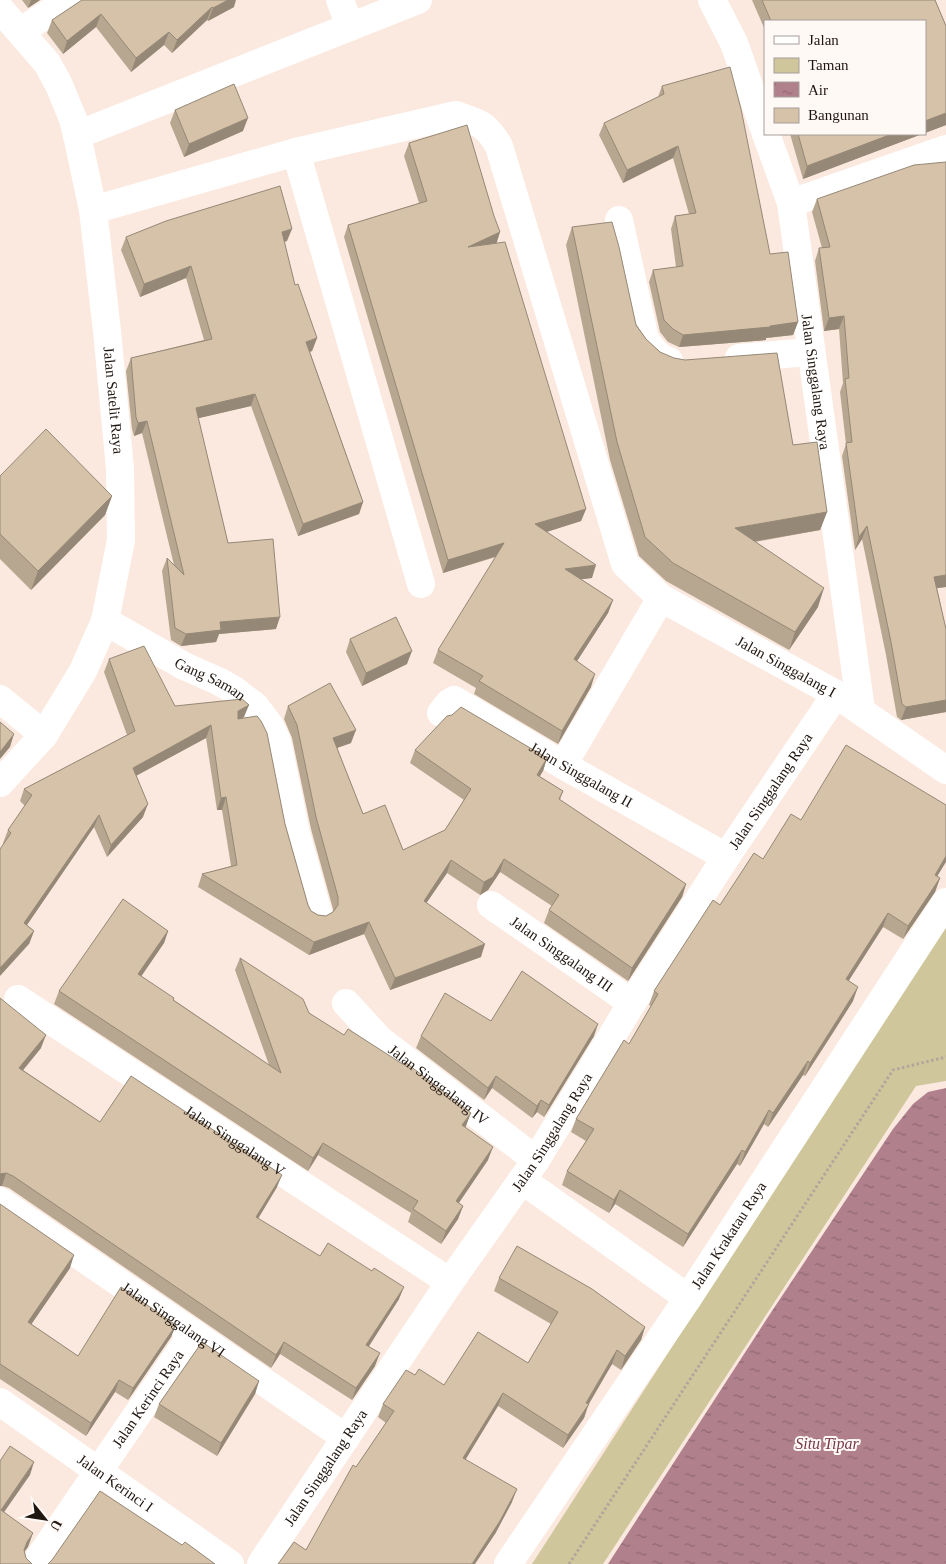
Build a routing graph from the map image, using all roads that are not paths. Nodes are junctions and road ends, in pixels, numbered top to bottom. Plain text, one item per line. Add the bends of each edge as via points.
1 (69, 0) edge
2 (340, 0) edge
3 (418, 0) edge
4 (712, 0) edge
5 (0, 9) edge
6 (350, 27) junction
7 (20, 31) junction
8 (764, 129) edge
9 (766, 135) edge
10 (77, 136) junction
11 (946, 149) edge
12 (296, 152) junction
13 (790, 203) junction
14 (93, 210) junction
15 (619, 220) dead end
16 (810, 352) junction
17 (421, 584) dead end
18 (661, 598) junction
19 (105, 622) junction
20 (836, 694) junction
21 (0, 699) edge
22 (861, 710) junction
23 (442, 713) dead end
24 (44, 735) junction
25 (563, 765) junction
26 (946, 770) edge
27 (0, 783) edge
28 (726, 857) junction
29 (946, 902) edge
30 (492, 905) dead end
31 (318, 913) edge
32 (18, 999) dead end
33 (346, 1003) dead end
34 (632, 1003) junction
35 (529, 1170) junction
36 (0, 1201) edge
37 (450, 1282) junction
38 (688, 1298) junction
39 (193, 1333) junction
40 (0, 1402) edge
41 (346, 1438) junction
42 (98, 1471) junction
43 (35, 1564) edge
44 (230, 1564) edge
45 (261, 1564) edge
46 (508, 1564) edge

1 - 7 street
2 - 6 street
3 - 6 street
4 - 8 street, Jalan Singgalang Raya via 734,43
5 - 7 street, Jalan Satelit Raya
6 - 10 street
7 - 10 street, Jalan Satelit Raya via 47,63 59,85
9 - 13 street, Jalan Singgalang Raya
10 - 14 street, Jalan Satelit Raya
11 - 13 street
12 - 14 street
12 - 17 street
12 - 18 street, Jalan Singgalang I via 456,115 476,121 490,131 499,146 625,564
13 - 16 street, Jalan Singgalang Raya
14 - 19 street, Jalan Satelit Raya via 120,469 120,540
15 - 16 street via 645,339 652,350 664,359 678,363
16 - 22 street, Jalan Singgalang Raya
18 - 20 street, Jalan Singgalang I
18 - 25 street
19 - 24 street, Jalan Satelit Raya via 83,671
19 - 31 street, Gang Saman via 218,681 255,706 270,726 277,741 296,833
20 - 22 street, Jalan Singgalang I
20 - 28 street, Jalan Singgalang Raya
21 - 24 street
22 - 26 street, Jalan Singgalang I
23 - 25 street, Jalan Singgalang II via 454,700
24 - 27 street, Jalan Satelit Raya
25 - 28 street, Jalan Singgalang II
28 - 34 street, Jalan Singgalang Raya
29 - 38 street, Jalan Krakatau Raya
30 - 34 street, Jalan Singgalang III
32 - 37 street, Jalan Singgalang V
33 - 35 street, Jalan Singgalang IV via 380,1039
34 - 35 street, Jalan Singgalang Raya
35 - 37 street, Jalan Singgalang Raya
35 - 38 street, Jalan Singgalang IV
36 - 39 street, Jalan Singgalang VI
37 - 41 street, Jalan Singgalang Raya
38 - 46 street, Jalan Krakatau Raya
39 - 41 street, Jalan Singgalang VI
39 - 42 street, Jalan Kerinci Raya
40 - 42 street, Jalan Kerinci I
41 - 45 street, Jalan Singgalang Raya
42 - 43 street, Jalan Kerinci Raya
42 - 44 street, Jalan Kerinci I

